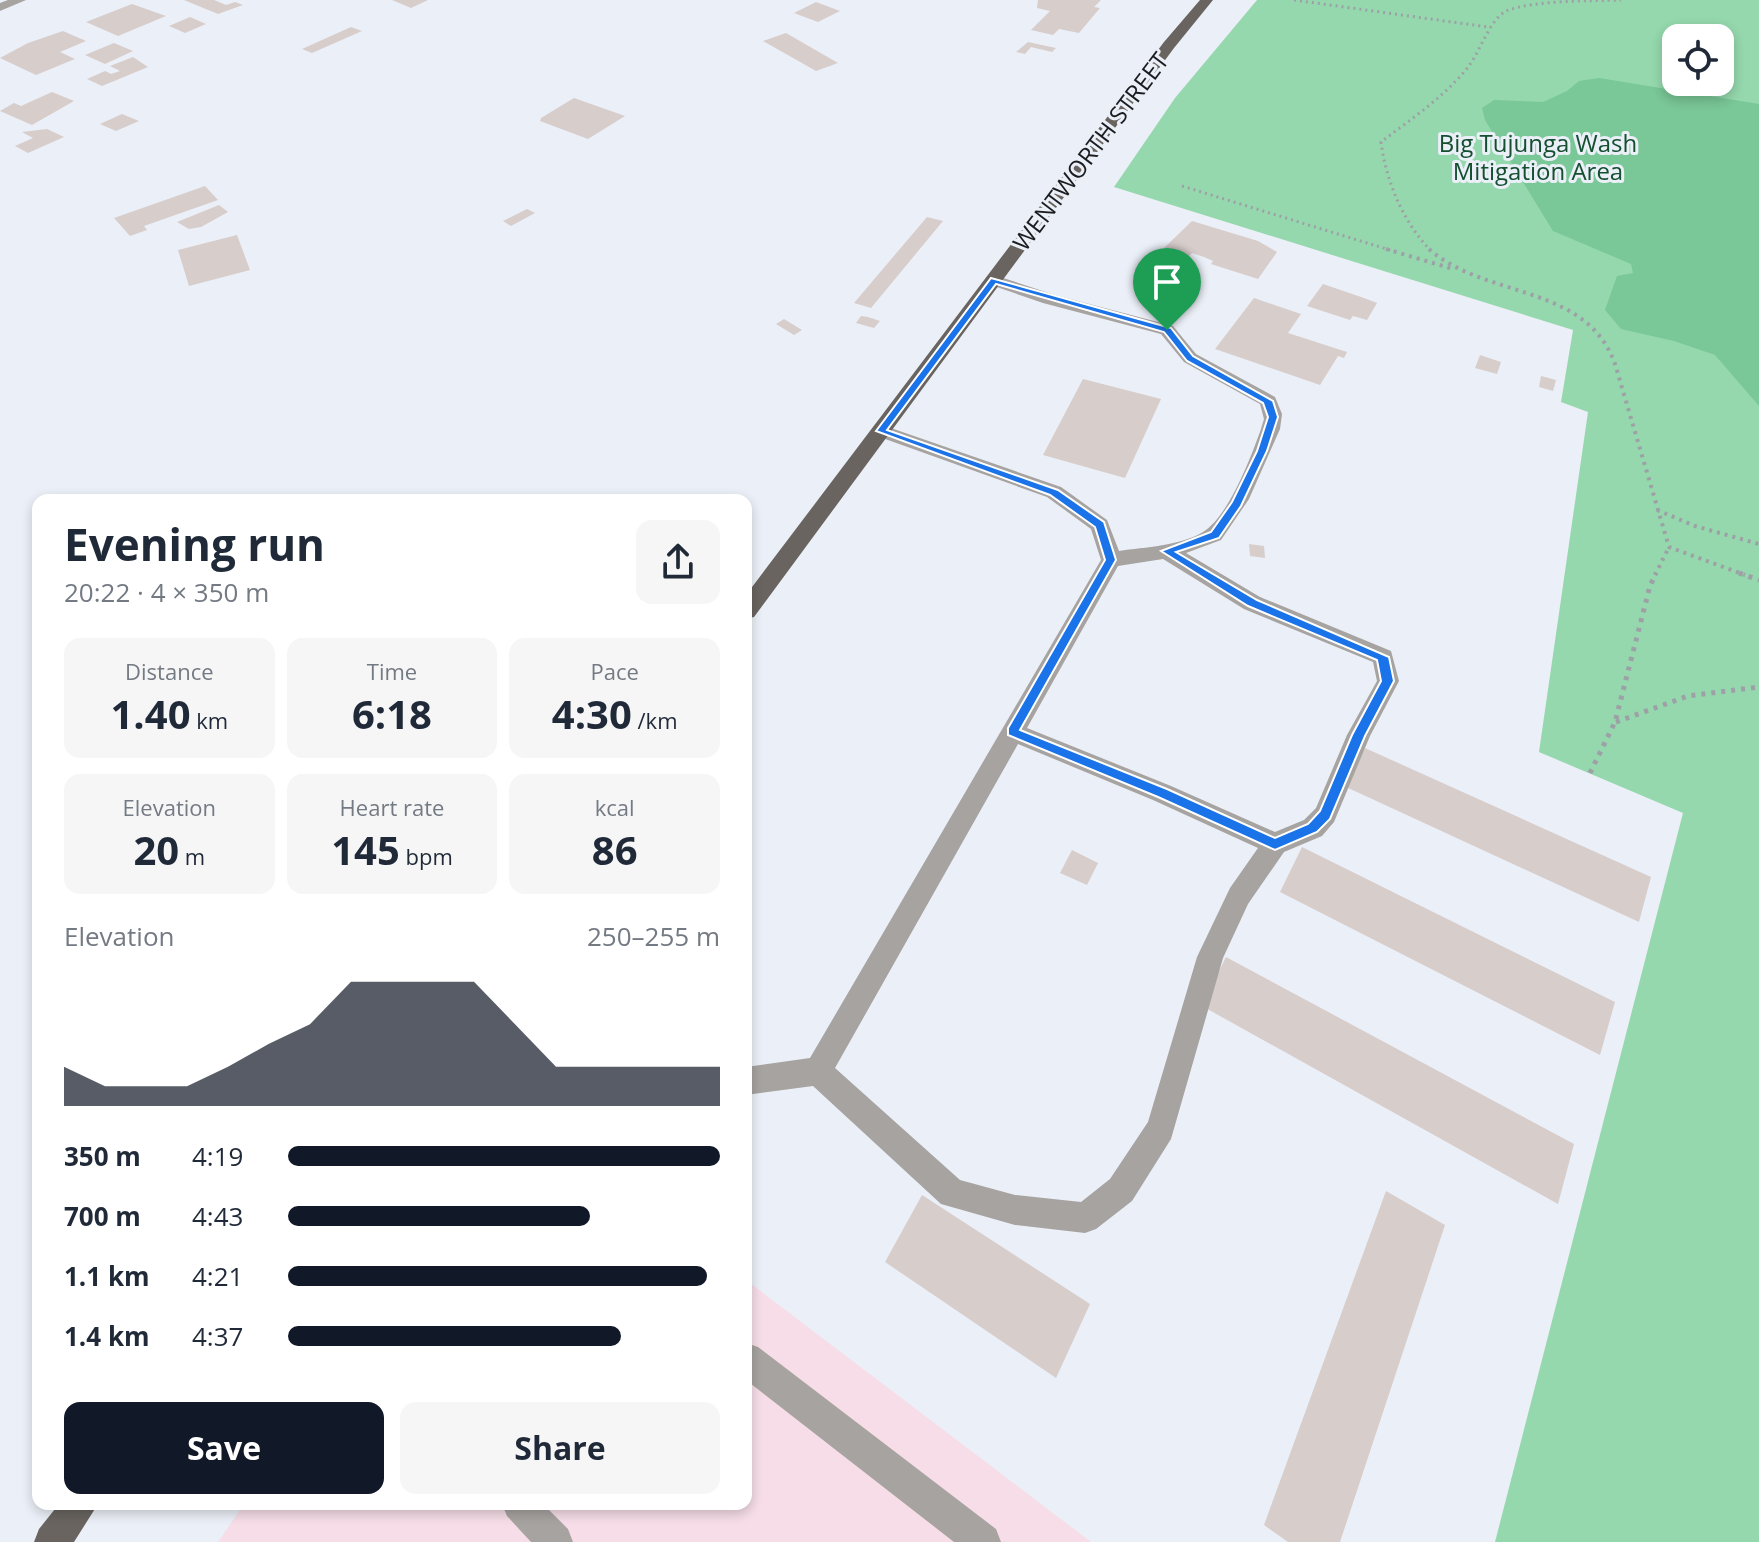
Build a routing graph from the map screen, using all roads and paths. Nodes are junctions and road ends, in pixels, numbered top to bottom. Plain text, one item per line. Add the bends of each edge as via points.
1 (20, 0) edge
2 (1207, 0) edge
3 (1294, 0) edge
4 (1621, 0) edge
5 (0, 7) edge
6 (1488, 27) junction
7 (1182, 186) dead end
8 (1473, 275) junction
9 (994, 280) junction
10 (881, 431) junction
11 (1656, 510) junction
12 (1759, 544) edge
13 (1669, 547) junction
14 (1166, 551) junction
15 (1111, 560) junction
16 (1759, 580) edge
17 (752, 603) edge
18 (1759, 687) edge
19 (1615, 722) junction
20 (1012, 732) junction
21 (1590, 773) dead end
22 (1275, 844) junction
23 (818, 1071) junction
24 (752, 1080) edge
25 (752, 1364) edge
26 (76, 1510) edge
27 (525, 1510) edge
28 (52, 1542) edge
29 (555, 1542) edge
30 (983, 1542) edge

1 - 5 street
2 - 9 main road, WENTWORTH STREET
3 - 6 path
4 - 6 path via 1519,5
6 - 8 path via 1478,54 1444,92 1381,142 1392,189 1430,251
7 - 8 path
8 - 11 path via 1562,302 1588,320 1607,344 1630,402
9 - 10 main road, WENTWORTH STREET
9 - 14 street via 1167,330 1190,358 1268,401 1273,417 1237,503 1215,535
10 - 15 street via 1054,492 1100,525
10 - 17 main road, WENTWORTH STREET
11 - 12 path
11 - 13 path
13 - 16 path
13 - 19 path via 1650,586
14 - 15 street
14 - 22 street via 1252,603 1383,657 1388,681 1325,815 1313,828
15 - 20 street
18 - 19 path via 1688,696
19 - 21 path
20 - 22 street
20 - 23 street
22 - 23 street via 1239,896 1210,957 1161,1129 1121,1190 1085,1218 1015,1210 952,1193
23 - 24 street
25 - 30 street
26 - 28 main road
27 - 29 street

